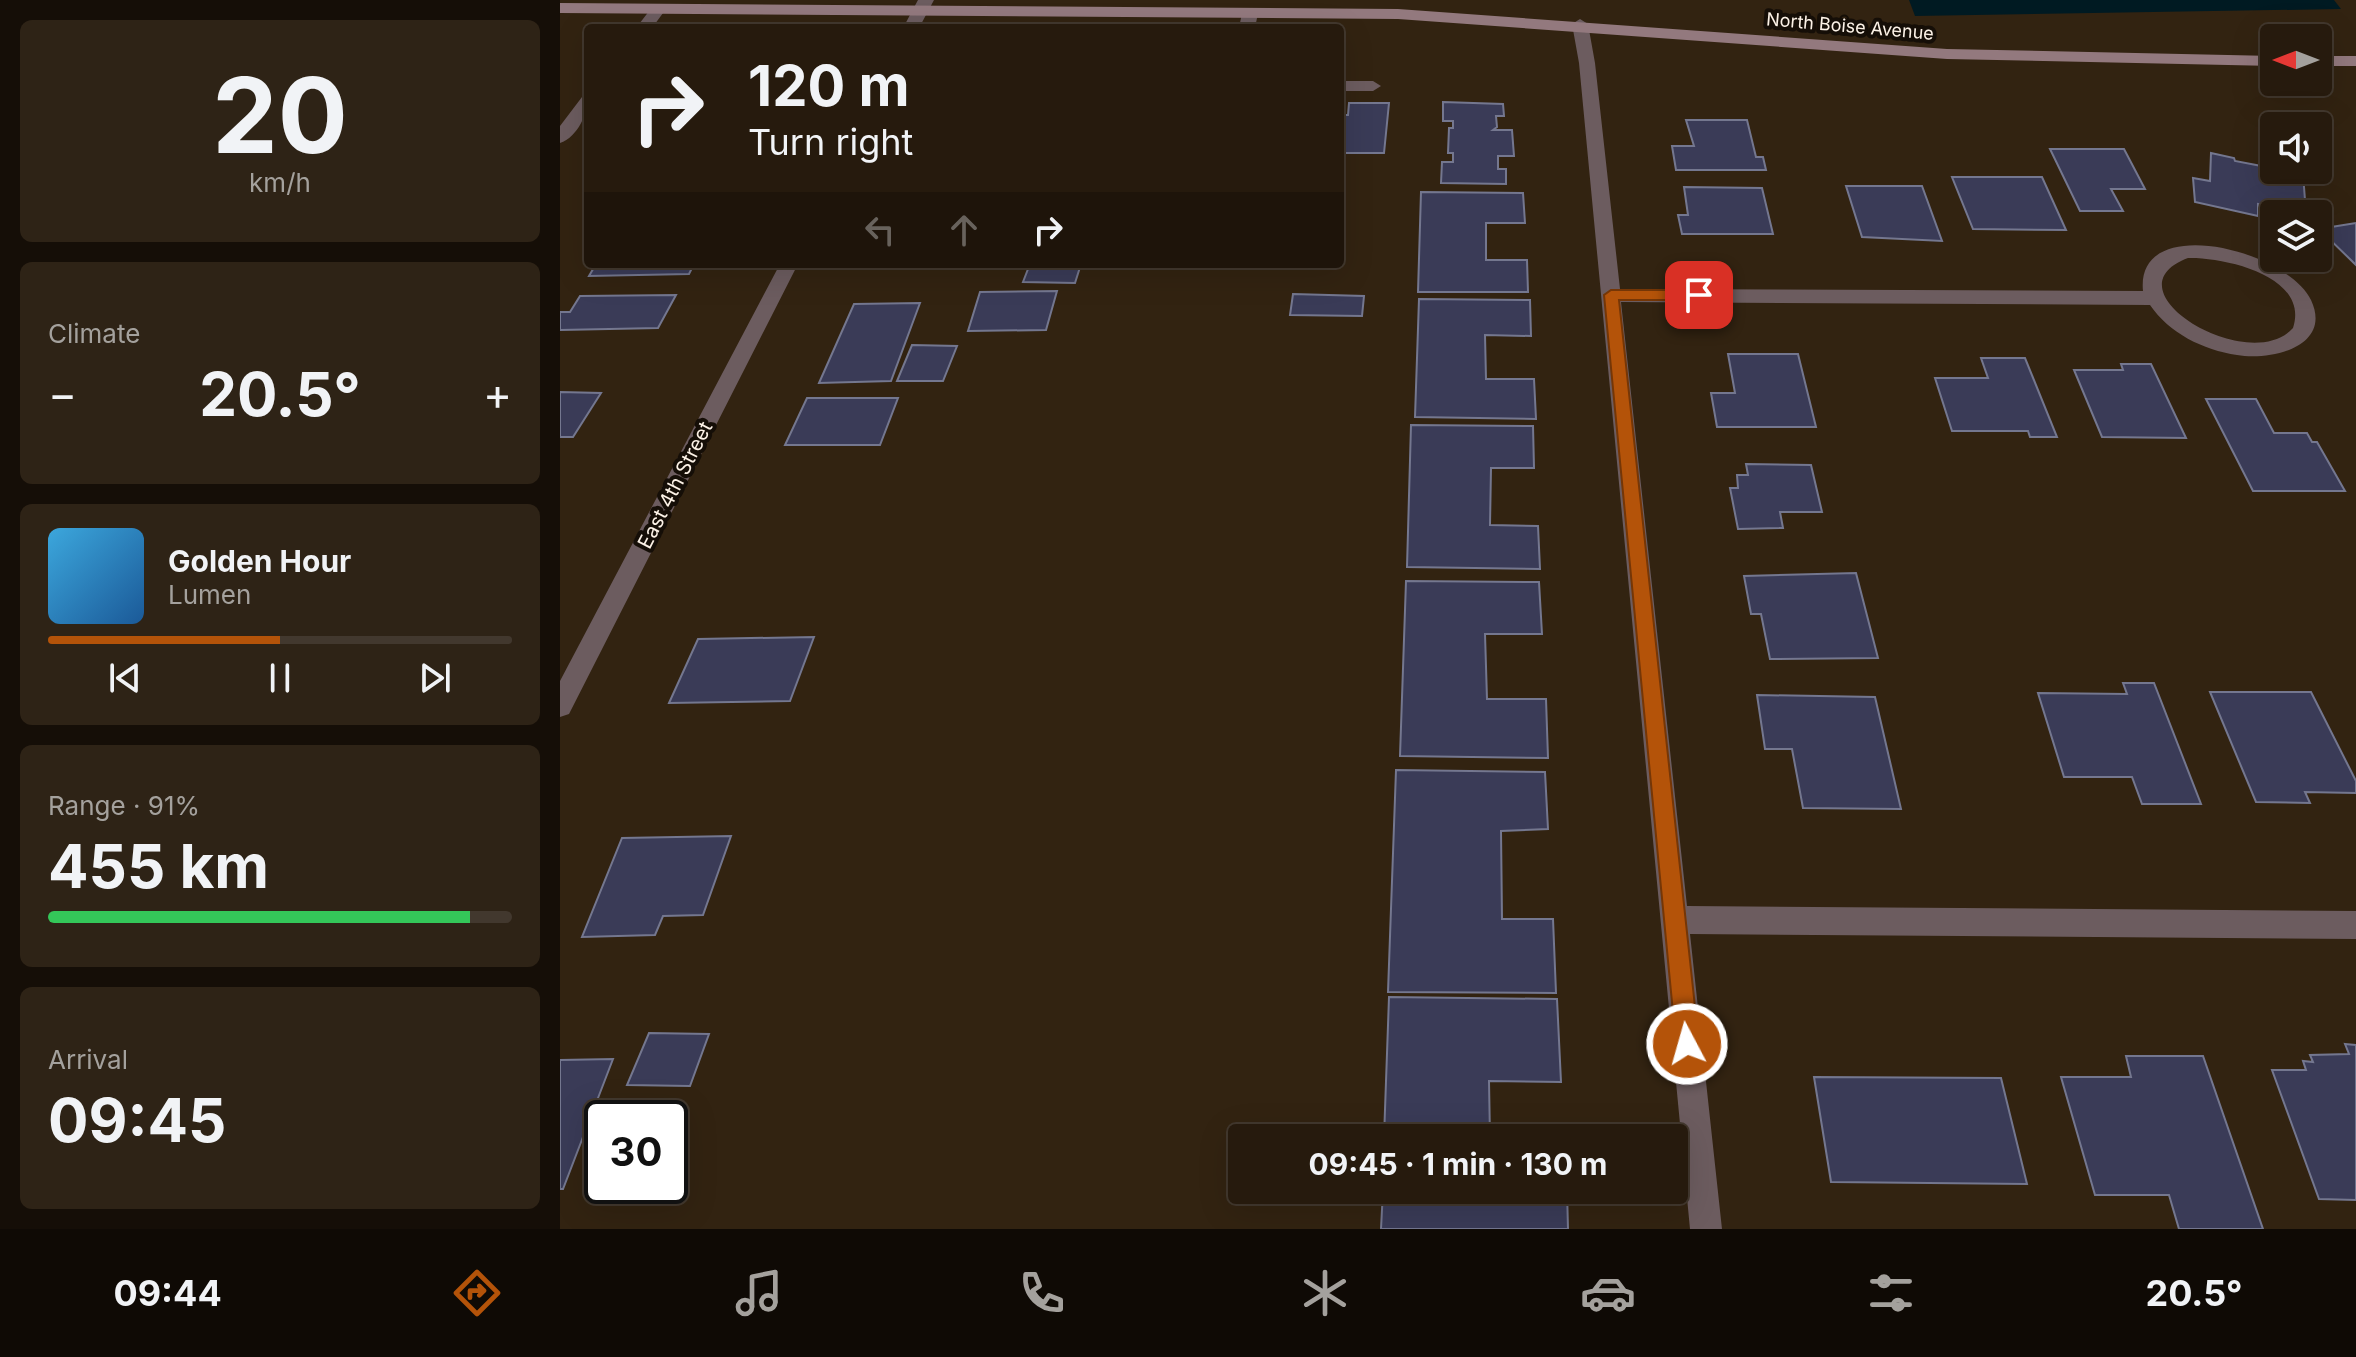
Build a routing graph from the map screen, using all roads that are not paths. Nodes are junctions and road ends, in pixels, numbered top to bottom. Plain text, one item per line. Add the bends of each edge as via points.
1 (923, 5) edge
2 (560, 8) edge
3 (658, 9) junction
4 (1248, 20) edge
5 (647, 24) edge
6 (913, 24) edge
7 (1580, 24) junction
8 (2260, 61) edge
9 (2332, 61) edge
10 (2356, 61) edge
11 (1344, 86) edge
12 (1373, 86) dead end
13 (584, 106) edge
14 (560, 138) edge
15 (787, 268) edge
16 (1611, 295) junction
17 (2155, 298) junction
18 (560, 706) edge
19 (1675, 920) junction
20 (2356, 925) edge
21 (1706, 1229) edge

1 - 3 street, North Boise Avenue
1 - 4 street, North Boise Avenue
1 - 6 street
2 - 3 street, North Boise Avenue
3 - 5 street
4 - 7 street, North Boise Avenue via 1398,14
7 - 8 street, North Boise Avenue via 1944,54
7 - 16 street
9 - 10 street
11 - 12 street
13 - 14 street
15 - 18 street, East 4th Street
16 - 17 street
16 - 19 street
17 - 17 street via 2180,325 2237,348 2290,343 2306,322 2304,304 2280,277 2241,258 2212,252 2165,259 2153,272
19 - 20 street
19 - 21 street

